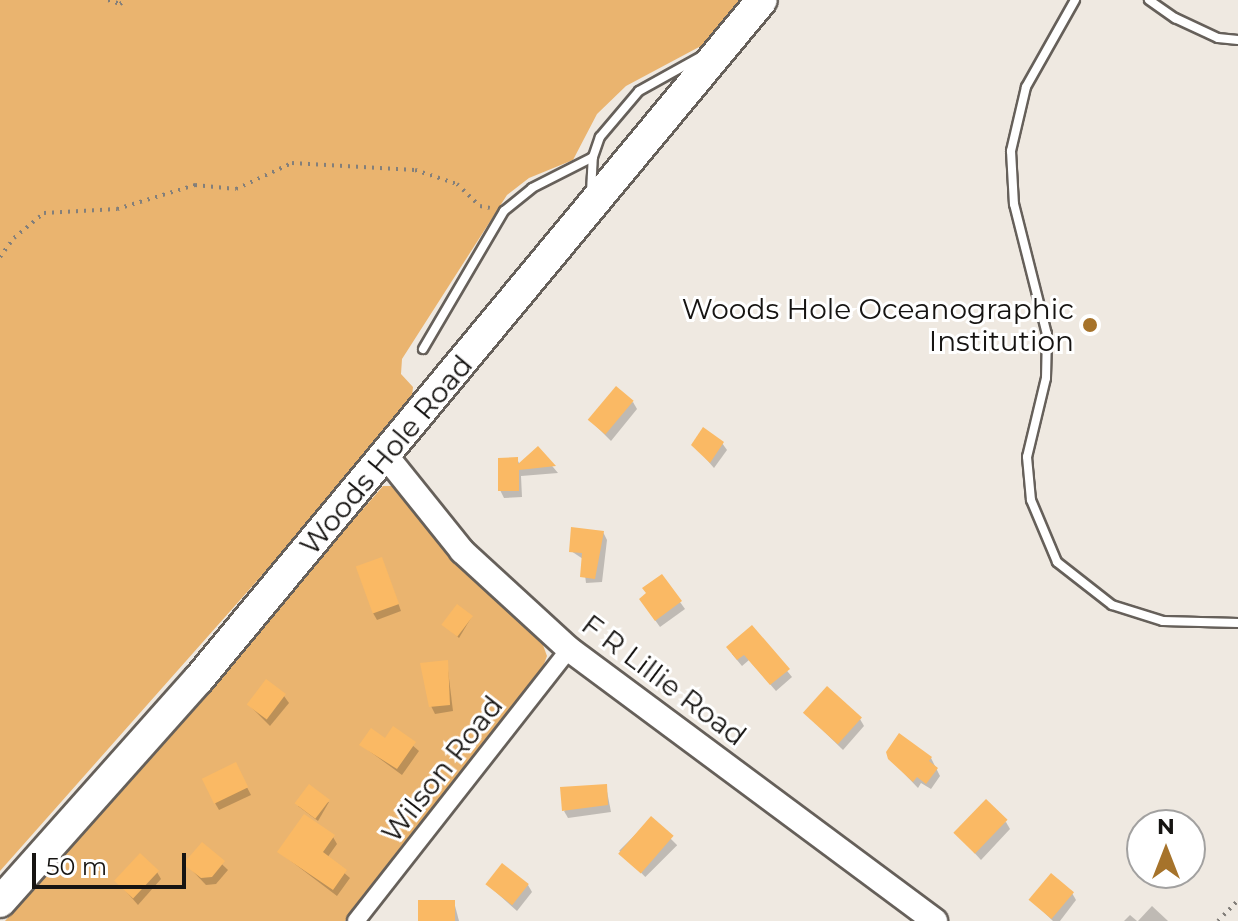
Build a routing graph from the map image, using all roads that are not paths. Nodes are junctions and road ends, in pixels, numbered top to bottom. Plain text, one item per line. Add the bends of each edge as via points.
1 (762, 0) edge
2 (1075, 0) edge
3 (1149, 0) edge
4 (1238, 40) edge
5 (729, 41) junction
6 (593, 157) junction
7 (590, 210) junction
8 (423, 349) dead end
9 (386, 456) junction
10 (1238, 623) edge
11 (569, 649) junction
12 (0, 902) edge
13 (356, 921) edge
14 (935, 921) edge

1 - 5 highway, Woods Hole Road
2 - 10 lane via 1033,69 1011,151 1014,204 1047,334 1046,378 1027,457 1031,500 1057,562 1112,605 1163,621
3 - 4 lane via 1218,38
5 - 6 lane via 639,91 600,137
5 - 7 highway, Woods Hole Road
6 - 7 lane
6 - 8 lane via 532,188 504,211
7 - 9 highway, Woods Hole Road
9 - 11 street, F R Lillie Road via 462,551
9 - 12 highway, Woods Hole Road via 198,680
11 - 13 street, Wilson Road
11 - 14 street, F R Lillie Road

